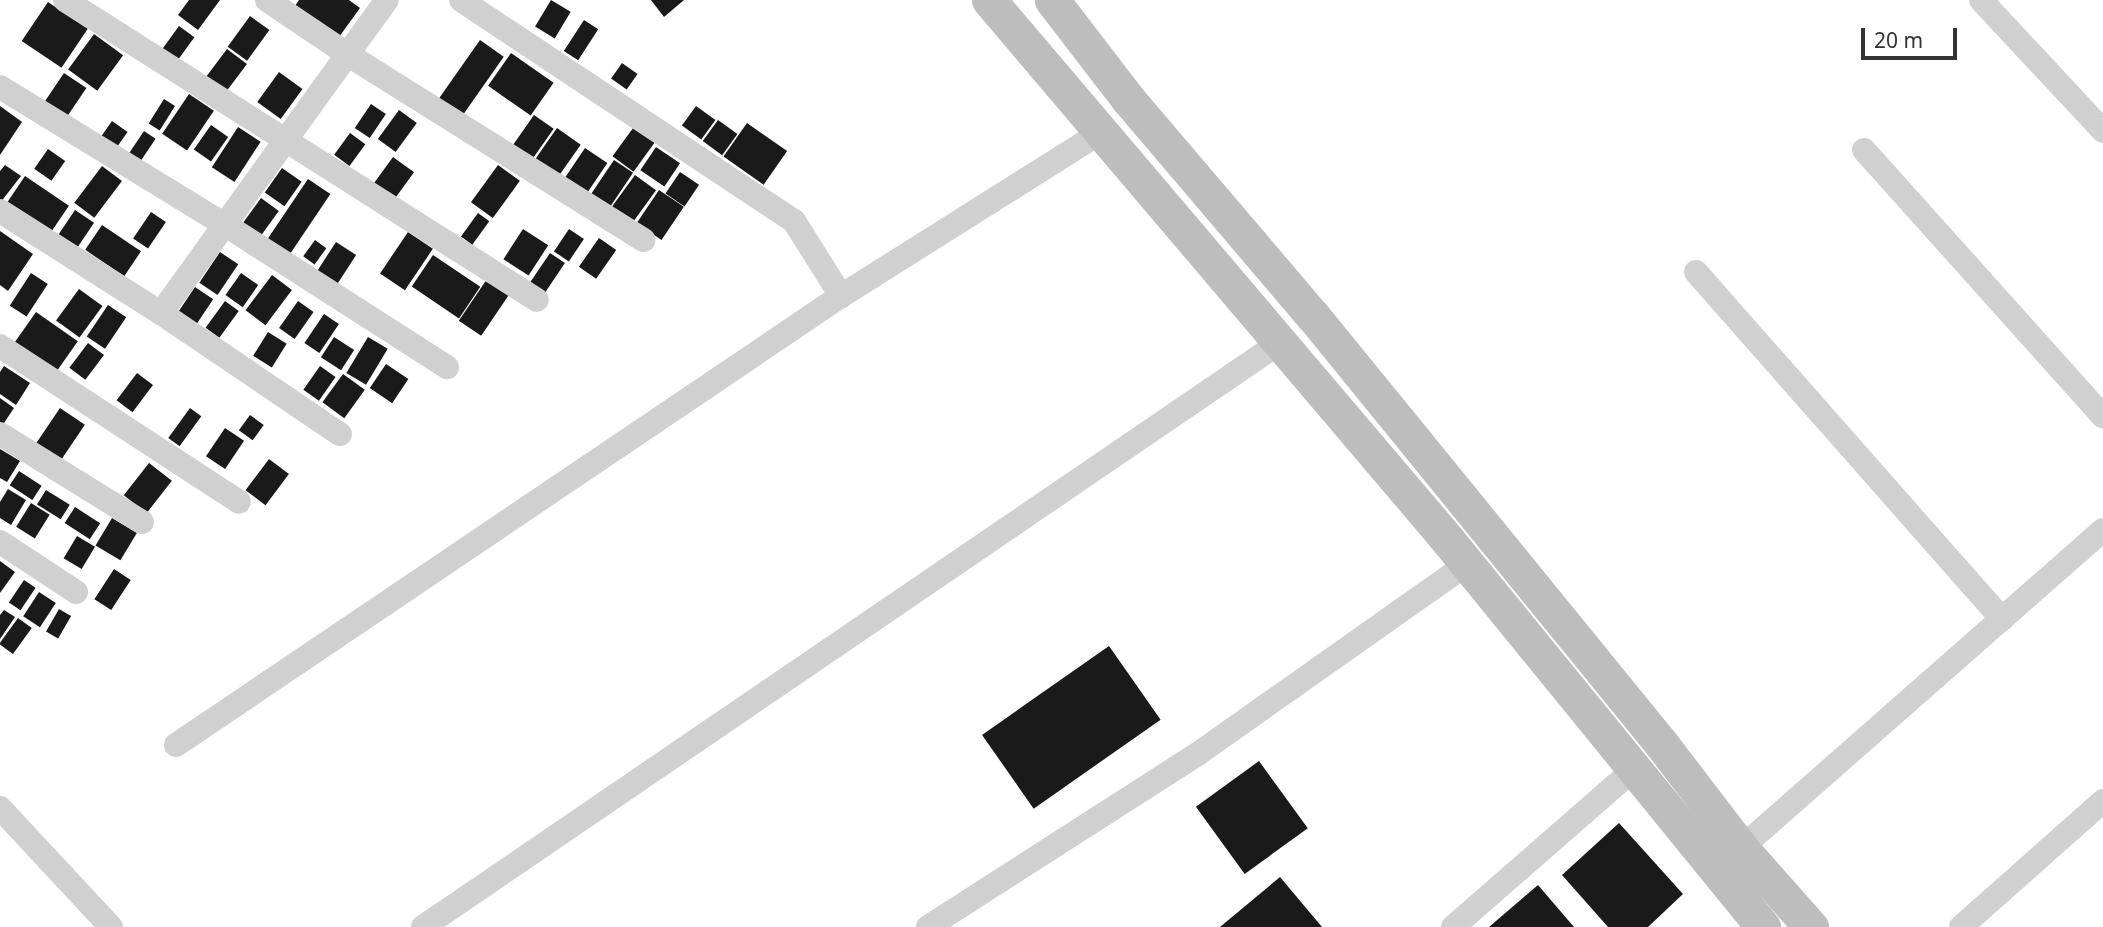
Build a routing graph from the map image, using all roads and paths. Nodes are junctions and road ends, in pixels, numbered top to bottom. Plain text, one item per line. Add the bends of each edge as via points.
1 (65, 0) edge
2 (267, 0) edge
3 (387, 0) edge
4 (461, 0) edge
5 (989, 0) edge
6 (1052, 0) edge
7 (1981, 0) edge
8 (347, 54) junction
9 (0, 87) edge
10 (2103, 131) edge
11 (1101, 132) junction
12 (286, 143) junction
13 (1864, 150) dead end
14 (0, 211) edge
15 (224, 224) junction
16 (644, 240) dead end
17 (1696, 272) dead end
18 (841, 296) junction
19 (537, 300) dead end
20 (161, 313) junction
21 (1279, 343) junction
22 (0, 346) edge
23 (447, 367) dead end
24 (2103, 416) edge
25 (0, 434) edge
26 (340, 435) dead end
27 (239, 502) dead end
28 (142, 522) dead end
29 (2103, 530) edge
30 (0, 542) edge
31 (1467, 564) junction
32 (76, 592) dead end
33 (2002, 619) junction
34 (176, 745) dead end
35 (1634, 769) junction
36 (2103, 801) edge
37 (0, 808) edge
38 (1741, 848) junction
39 (111, 927) edge
40 (423, 927) edge
41 (928, 927) edge
42 (1452, 927) edge
43 (1763, 927) edge
44 (1811, 927) edge
45 (1961, 927) edge

1 - 12 street
2 - 8 street
3 - 8 street
4 - 18 street via 794,221
5 - 11 main road
6 - 38 main road via 1128,99 1322,327 1660,742
7 - 10 street
8 - 12 street
8 - 16 street
9 - 15 street
11 - 18 street
11 - 21 main road
12 - 15 street
12 - 19 street
13 - 24 street
14 - 20 street
15 - 20 street
15 - 23 street
17 - 33 street
18 - 34 street
20 - 26 street
21 - 31 main road
21 - 40 street
22 - 27 street
25 - 28 street
29 - 33 street
30 - 32 street
31 - 35 main road
31 - 41 street via 1199,753
33 - 38 street
35 - 42 street
35 - 43 main road
36 - 45 street
37 - 39 street
38 - 44 main road

